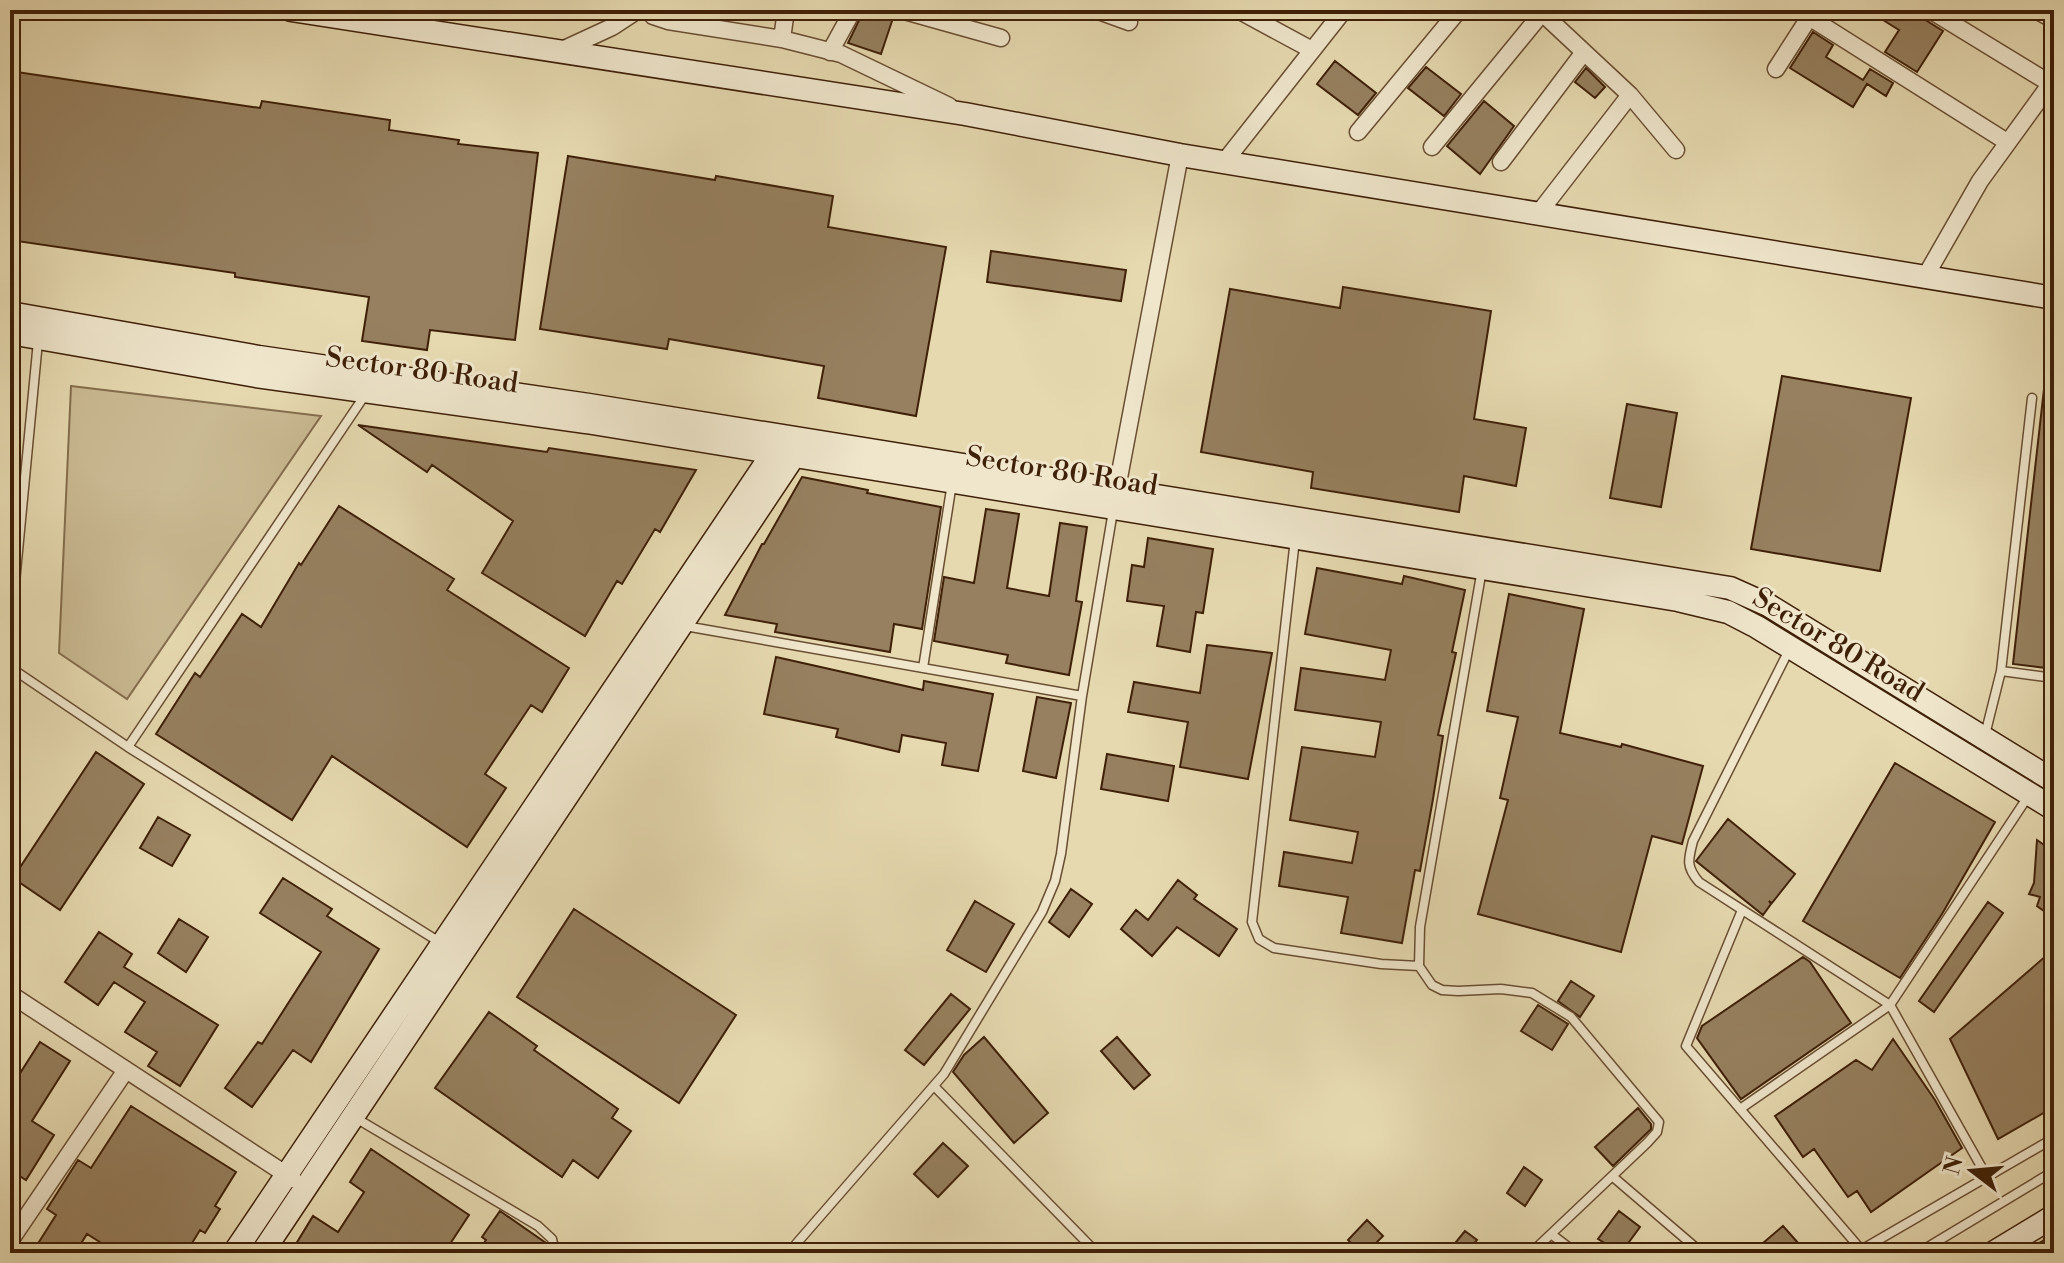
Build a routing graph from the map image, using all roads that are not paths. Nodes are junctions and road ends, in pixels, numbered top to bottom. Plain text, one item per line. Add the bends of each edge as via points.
1 (291, 10) edge
2 (638, 10) edge
3 (649, 10) edge
4 (786, 10) edge
5 (853, 10) edge
6 (901, 10) edge
7 (1096, 10) edge
8 (1238, 10) edge
9 (1344, 10) edge
10 (1459, 10) edge
11 (1930, 10) edge
12 (2036, 10) edge
13 (1541, 12) edge
14 (340, 14) edge
15 (1811, 14) edge
16 (2054, 20) edge
17 (1129, 22) dead end
18 (1001, 38) dead end
19 (782, 39) junction
20 (1312, 50) junction
21 (559, 52) junction
22 (830, 52) junction
23 (1584, 52) junction
24 (1776, 69) dead end
25 (2052, 81) edge
26 (1630, 95) junction
27 (965, 114) junction
28 (1358, 132) dead end
29 (2007, 142) junction
30 (1432, 147) dead end
31 (1676, 150) dead end
32 (1180, 155) junction
33 (1225, 161) junction
34 (1501, 162) dead end
35 (1538, 214) junction
36 (1925, 277) junction
37 (2054, 298) edge
38 (10, 313) edge
39 (40, 328) junction
40 (10, 333) edge
41 (373, 382) junction
42 (2032, 398) dead end
43 (790, 446) junction
44 (952, 482) junction
45 (1116, 499) junction
46 (1295, 539) junction
47 (1484, 558) junction
48 (683, 626) junction
49 (10, 635) edge
50 (1790, 647) junction
51 (10, 657) edge
52 (923, 668) junction
53 (2001, 671) junction
54 (2054, 678) edge
55 (1082, 696) junction
56 (1985, 738) junction
57 (128, 747) junction
58 (2054, 781) edge
59 (2046, 800) edge
60 (1742, 910) junction
61 (441, 943) junction
62 (1419, 966) junction
63 (10, 994) edge
64 (1890, 1005) junction
65 (126, 1070) junction
66 (934, 1086) junction
67 (1740, 1109) junction
68 (353, 1117) junction
69 (2054, 1138) edge
70 (2054, 1171) edge
71 (1612, 1176) junction
72 (1987, 1177) junction
73 (296, 1181) junction
74 (2054, 1216) edge
75 (16, 1217) edge
76 (1551, 1234) junction
77 (10, 1241) edge
78 (796, 1244) dead end
79 (2054, 1248) edge
80 (1862, 1251) edge
81 (234, 1253) edge
82 (262, 1253) edge
83 (555, 1253) edge
84 (1097, 1253) edge
85 (1531, 1253) edge
86 (1576, 1253) edge
87 (1702, 1253) edge
88 (1918, 1253) edge
89 (1993, 1253) edge
90 (2045, 1253) edge

1 - 14 street
2 - 21 street
3 - 19 street via 668,21
4 - 19 street
5 - 22 street
6 - 18 street
7 - 17 street
8 - 20 street
9 - 20 street
10 - 28 street
11 - 25 street
12 - 16 street
13 - 23 street
13 - 30 street
14 - 21 street
15 - 24 street
15 - 29 street
19 - 22 street
20 - 33 street
21 - 27 street
22 - 27 street
23 - 26 street
23 - 34 street
25 - 29 street
26 - 31 street
26 - 35 street
27 - 32 street
29 - 36 street
32 - 33 street
32 - 45 street
33 - 35 street
35 - 36 street
36 - 37 street
38 - 39 street, Sector 80 Road
39 - 40 street, Sector 80 Road
39 - 41 street, Sector 80 Road via 256,376
39 - 49 lane
41 - 43 street, Sector 80 Road
41 - 57 lane
42 - 53 lane
43 - 44 street, Sector 80 Road
43 - 45 street, Sector 80 Road
43 - 48 street
43 - 61 street
44 - 45 street, Sector 80 Road
44 - 52 lane
45 - 46 street, Sector 80 Road
45 - 47 street, Sector 80 Road
45 - 55 lane
46 - 47 street, Sector 80 Road
46 - 62 lane via 1252,922 1259,939 1274,948
47 - 50 street, Sector 80 Road via 1728,612
47 - 56 street, Sector 80 Road via 1730,588 1768,605
47 - 62 lane via 1420,927
48 - 52 lane
48 - 68 street
50 - 59 street, Sector 80 Road
50 - 60 lane via 1693,841 1687,863 1699,882
51 - 57 lane via 17,672
52 - 55 lane
53 - 54 lane
53 - 56 lane
55 - 66 lane via 1055,881 1042,912
56 - 58 street, Sector 80 Road
57 - 61 lane
59 - 64 lane
60 - 64 lane
60 - 67 lane via 1686,1046
61 - 73 street
62 - 71 lane via 1442,990 1532,993 1571,1017 1659,1122 1657,1132
63 - 65 street
64 - 67 lane
64 - 72 lane
65 - 73 street
65 - 75 street
66 - 78 lane
66 - 84 lane
67 - 80 lane
68 - 73 street
68 - 83 lane via 538,1226 552,1239
69 - 72 lane
70 - 88 lane
71 - 76 lane
71 - 87 lane
72 - 80 lane
73 - 81 street
73 - 82 street
74 - 89 street
75 - 77 street
76 - 85 lane
76 - 86 lane
79 - 90 street

